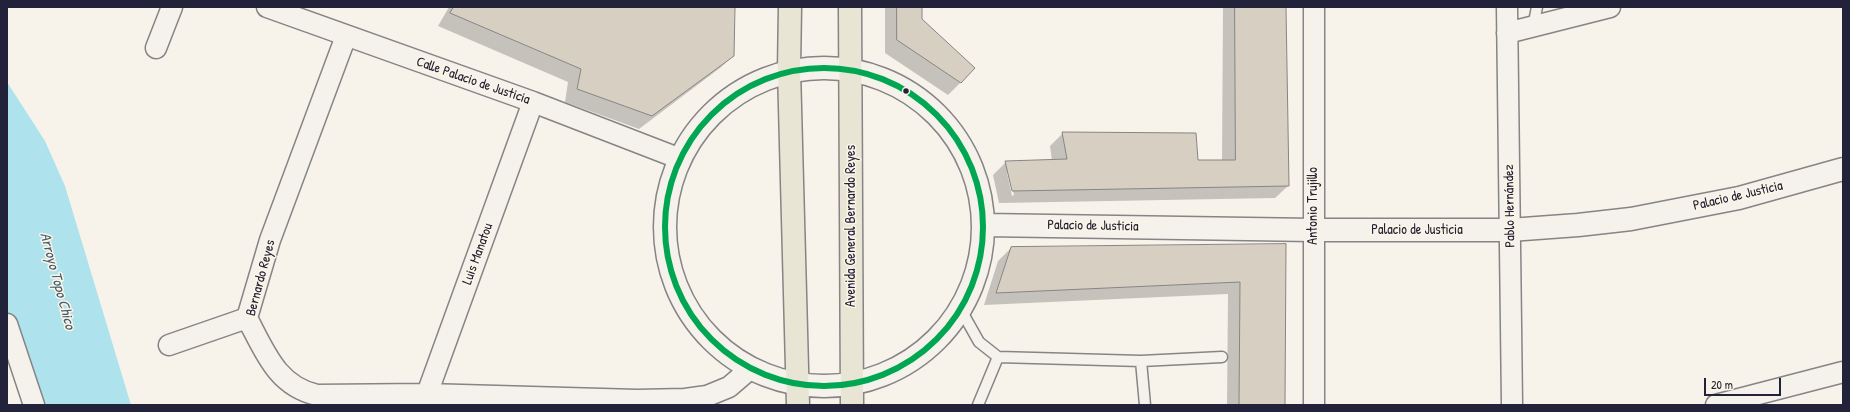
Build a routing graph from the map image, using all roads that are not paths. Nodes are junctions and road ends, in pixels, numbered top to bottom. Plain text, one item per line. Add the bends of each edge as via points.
1 (172, 7) edge
2 (267, 7) edge
3 (790, 7) edge
4 (850, 7) edge
5 (1314, 7) edge
6 (1507, 7) edge
7 (1537, 7) edge
8 (1610, 7) edge
9 (1533, 27) junction
10 (1507, 33) junction
11 (346, 36) junction
12 (156, 48) dead end
13 (849, 68) junction
14 (789, 70) junction
15 (533, 102) junction
16 (678, 158) junction
17 (1843, 169) edge
18 (985, 225) junction
19 (1313, 230) junction
20 (1510, 230) junction
21 (961, 310) junction
22 (248, 318) junction
23 (7, 324) edge
24 (169, 345) dead end
25 (998, 357) junction
26 (1222, 357) dead end
27 (1141, 361) junction
28 (750, 369) junction
29 (1843, 372) edge
30 (798, 395) edge
31 (852, 395) edge
32 (425, 400) edge
33 (34, 405) edge
34 (978, 405) edge
35 (1145, 405) edge
36 (1314, 405) edge
37 (1512, 405) edge
38 (1716, 405) edge

1 - 12 street
2 - 11 street, Calle Palacio de Justicia
3 - 14 main road
4 - 13 main road, Avenida General Bernardo Reyes
5 - 19 street, Antonio Trujillo
6 - 10 street, Pablo Hernández
7 - 9 lane
8 - 9 street
9 - 10 street
10 - 20 street, Pablo Hernández
11 - 15 street, Calle Palacio de Justicia
11 - 22 street, Bernardo Reyes via 270,240
13 - 14 street
13 - 18 street via 892,82 930,106 959,140 978,180
13 - 31 main road, Avenida General Bernardo Reyes
14 - 16 street via 744,87 711,113
14 - 30 main road
15 - 16 street, Calle Palacio de Justicia
15 - 32 street, Luis Manatou
16 - 28 street via 664,205 665,254 678,294 710,340
17 - 20 street, Palacio de Justicia via 1740,198 1631,218
18 - 19 street, Palacio de Justicia
18 - 21 street via 979,269
19 - 20 street, Palacio de Justicia
19 - 36 street, Antonio Trujillo
20 - 37 street, Pablo Hernández
21 - 25 lane via 979,342
21 - 31 street via 932,345
22 - 24 street
22 - 32 street, Bernardo Reyes via 266,355 282,377 302,392 317,395
23 - 33 street
25 - 27 lane
25 - 34 lane
26 - 27 lane
27 - 35 lane
28 - 30 street
28 - 32 street, Bernardo Reyes via 729,387 707,396 685,399
29 - 38 street
30 - 31 street

